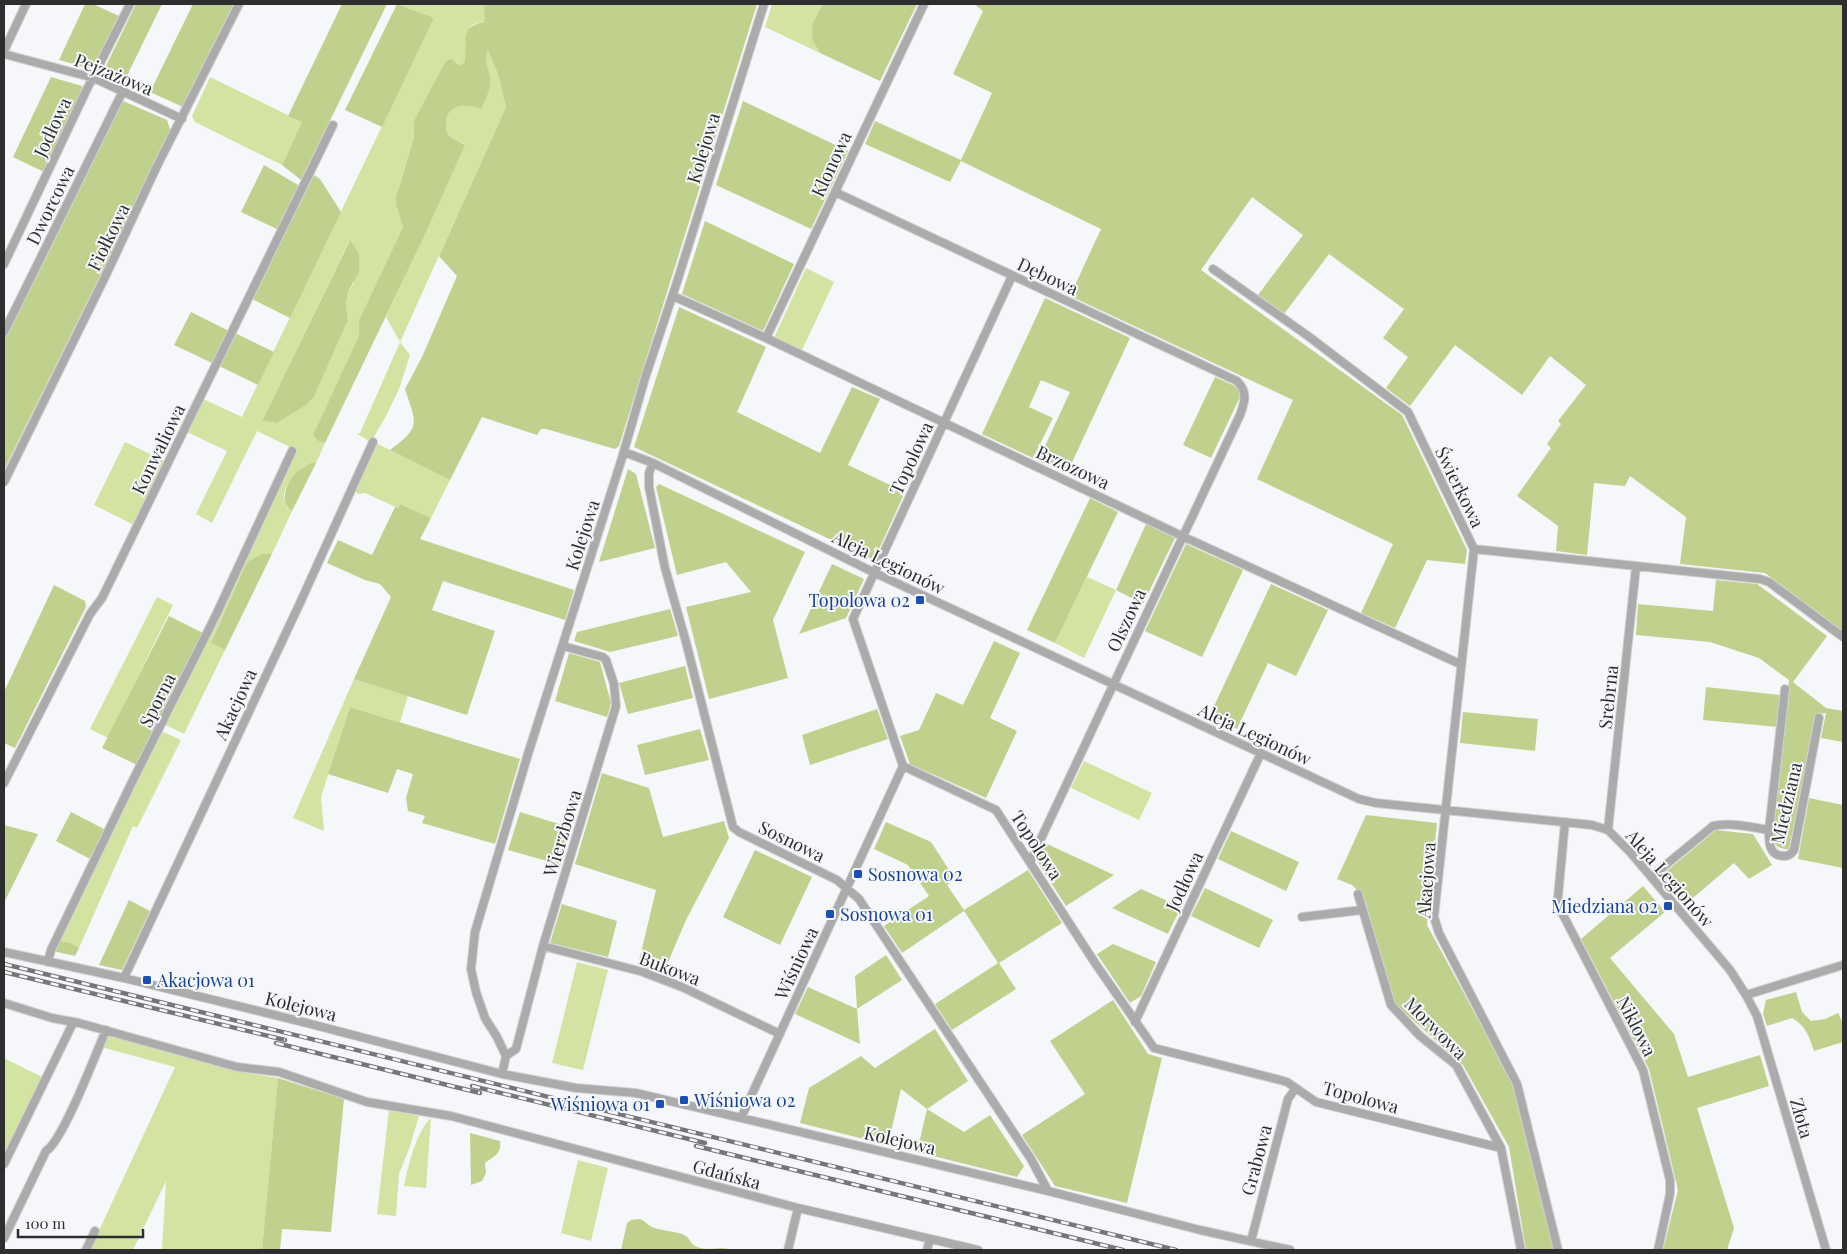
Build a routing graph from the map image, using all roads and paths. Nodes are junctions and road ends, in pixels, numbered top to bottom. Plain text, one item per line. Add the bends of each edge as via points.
1 (26, 4) edge
2 (130, 4) edge
3 (239, 4) edge
4 (764, 4) edge
5 (924, 4) edge
6 (4, 53) edge
7 (94, 78) junction
8 (123, 91) junction
9 (182, 119) junction
10 (333, 125) dead end
11 (835, 192) junction
12 (4, 264) edge
13 (1213, 269) dead end
14 (1012, 276) junction
15 (673, 296) junction
16 (4, 332) edge
17 (766, 338) junction
18 (1244, 390) joint
19 (944, 423) junction
20 (373, 442) dead end
21 (292, 451) dead end
22 (624, 452) junction
23 (653, 463) junction
24 (4, 482) edge
25 (1182, 536) junction
26 (1474, 549) junction
27 (1636, 567) junction
28 (875, 573) junction
29 (1843, 637) edge
30 (563, 646) junction
31 (1460, 664) junction
32 (1113, 684) junction
33 (1785, 689) dead end
34 (1819, 718) dead end
35 (1261, 753) junction
36 (903, 766) junction
37 (4, 783) edge
38 (1447, 810) junction
39 (1565, 822) junction
40 (1608, 830) junction
41 (1769, 830) junction
42 (1030, 862) junction
43 (1651, 877) junction
44 (848, 888) junction
45 (1358, 894) dead end
46 (1362, 910) junction
47 (1302, 918) dead end
48 (543, 946) junction
49 (4, 952) edge
50 (48, 962) junction
51 (1843, 966) edge
52 (124, 978) junction
53 (1746, 995) junction
54 (4, 1002) edge
55 (1135, 1022) junction
56 (73, 1023) junction
57 (106, 1030) junction
58 (780, 1034) junction
59 (506, 1056) junction
60 (502, 1074) junction
61 (1295, 1089) junction
62 (741, 1118) junction
63 (1501, 1148) junction
64 (4, 1164) edge
65 (1048, 1191) junction
66 (798, 1208) junction
67 (95, 1231) dead end
68 (4, 1238) edge
69 (930, 1239) junction
70 (1251, 1241) junction
71 (86, 1250) edge
72 (788, 1250) edge
73 (927, 1250) edge
74 (978, 1250) edge
75 (1290, 1250) edge
76 (1521, 1250) edge
77 (1558, 1250) edge
78 (1658, 1250) edge
79 (1826, 1250) edge

1 - 6 street
2 - 7 street, Jodłowa
3 - 9 street, Fiołkowa
4 - 15 street, Kolejowa
5 - 11 street, Klonowa
6 - 7 street, Pejzażowa
7 - 8 street, Pejzażowa
7 - 12 street, Jodłowa
8 - 9 street, Pejzażowa
8 - 16 street, Dworcowa
9 - 24 street, Fiołkowa
10 - 37 street, Konwaliowa via 102,598 90,614
11 - 14 street, Dębowa
11 - 17 street, Klonowa
13 - 26 street, Świerkowa via 1408,412
14 - 18 street, Dębowa via 1237,381
14 - 19 street, Topolowa
15 - 17 street, Brzozowa
15 - 22 street, Kolejowa
17 - 19 street, Brzozowa
18 - 25 street, Olszowa via 1240,415
19 - 25 street, Brzozowa
19 - 28 street, Topolowa
20 - 52 street, Akacjowa
21 - 50 street, Sporna
22 - 23 street, Aleja Legionów
22 - 30 street, Kolejowa
23 - 28 street, Aleja Legionów
23 - 44 street, Sosnowa via 649,473 650,487 665,568 733,827
25 - 31 street, Brzozowa
25 - 32 street, Olszowa
26 - 27 street, Świerkowa
26 - 31 street, Akacjowa
27 - 29 street, Świerkowa via 1769,582
27 - 40 street, Srebrna
28 - 32 street, Aleja Legionów
28 - 36 street, Topolowa via 853,620
30 - 48 street, Wierzbowa via 604,657 614,684 616,706
30 - 59 street, Kolejowa via 475,932 472,951 470,969 476,992 485,1018
31 - 38 street, Akacjowa
32 - 35 street, Aleja Legionów
32 - 42 street, Olszowa
33 - 41 street, Miedziana
34 - 41 street, Miedziana via 1792,853 1786,856 1772,851
35 - 38 street, Aleja Legionów via 1359,799
35 - 55 street, Jodłowa
36 - 42 street, Topolowa via 996,810
36 - 44 street, Wiśniowa
38 - 39 street, Aleja Legionów
38 - 77 street, Akacjowa via 1435,920 1517,1084
39 - 40 street, Aleja Legionów
39 - 78 street, Niklowa via 1559,907 1643,1070 1670,1180
40 - 43 street, Aleja Legionów
41 - 43 street, Miedziana via 1729,824 1712,826
42 - 55 street, Topolowa
43 - 53 street, Aleja Legionów via 1730,970
44 - 58 street, Wiśniowa
44 - 65 street, Sosnowa via 859,899 980,1081
45 - 46 street, Morwowa
46 - 47 street
46 - 63 street, Morwowa via 1391,1005 1420,1036 1456,1065
48 - 58 street, Bukowa via 643,972
48 - 59 street, Wierzbowa via 516,1049
49 - 50 street, Kolejowa
50 - 52 street, Kolejowa
51 - 53 street
52 - 60 street, Kolejowa
53 - 79 street, Złota via 1756,1016
54 - 56 street
55 - 61 street, Topolowa via 1154,1048 1287,1082
56 - 57 street
56 - 64 street
57 - 66 street, Gdańska via 238,1066 284,1073 367,1102 470,1120
57 - 68 street via 62,1130 46,1151
58 - 62 street, Wiśniowa
59 - 60 street
60 - 62 street, Kolejowa via 576,1088 629,1091
61 - 63 street, Topolowa via 1316,1102
61 - 70 street, Grabowa via 1288,1099
62 - 65 street, Kolejowa
63 - 76 street, Morwowa
65 - 70 street, Kolejowa
66 - 69 street, Gdańska
66 - 72 street
67 - 71 street
69 - 73 street
69 - 74 street, Gdańska
70 - 75 street, Kolejowa

